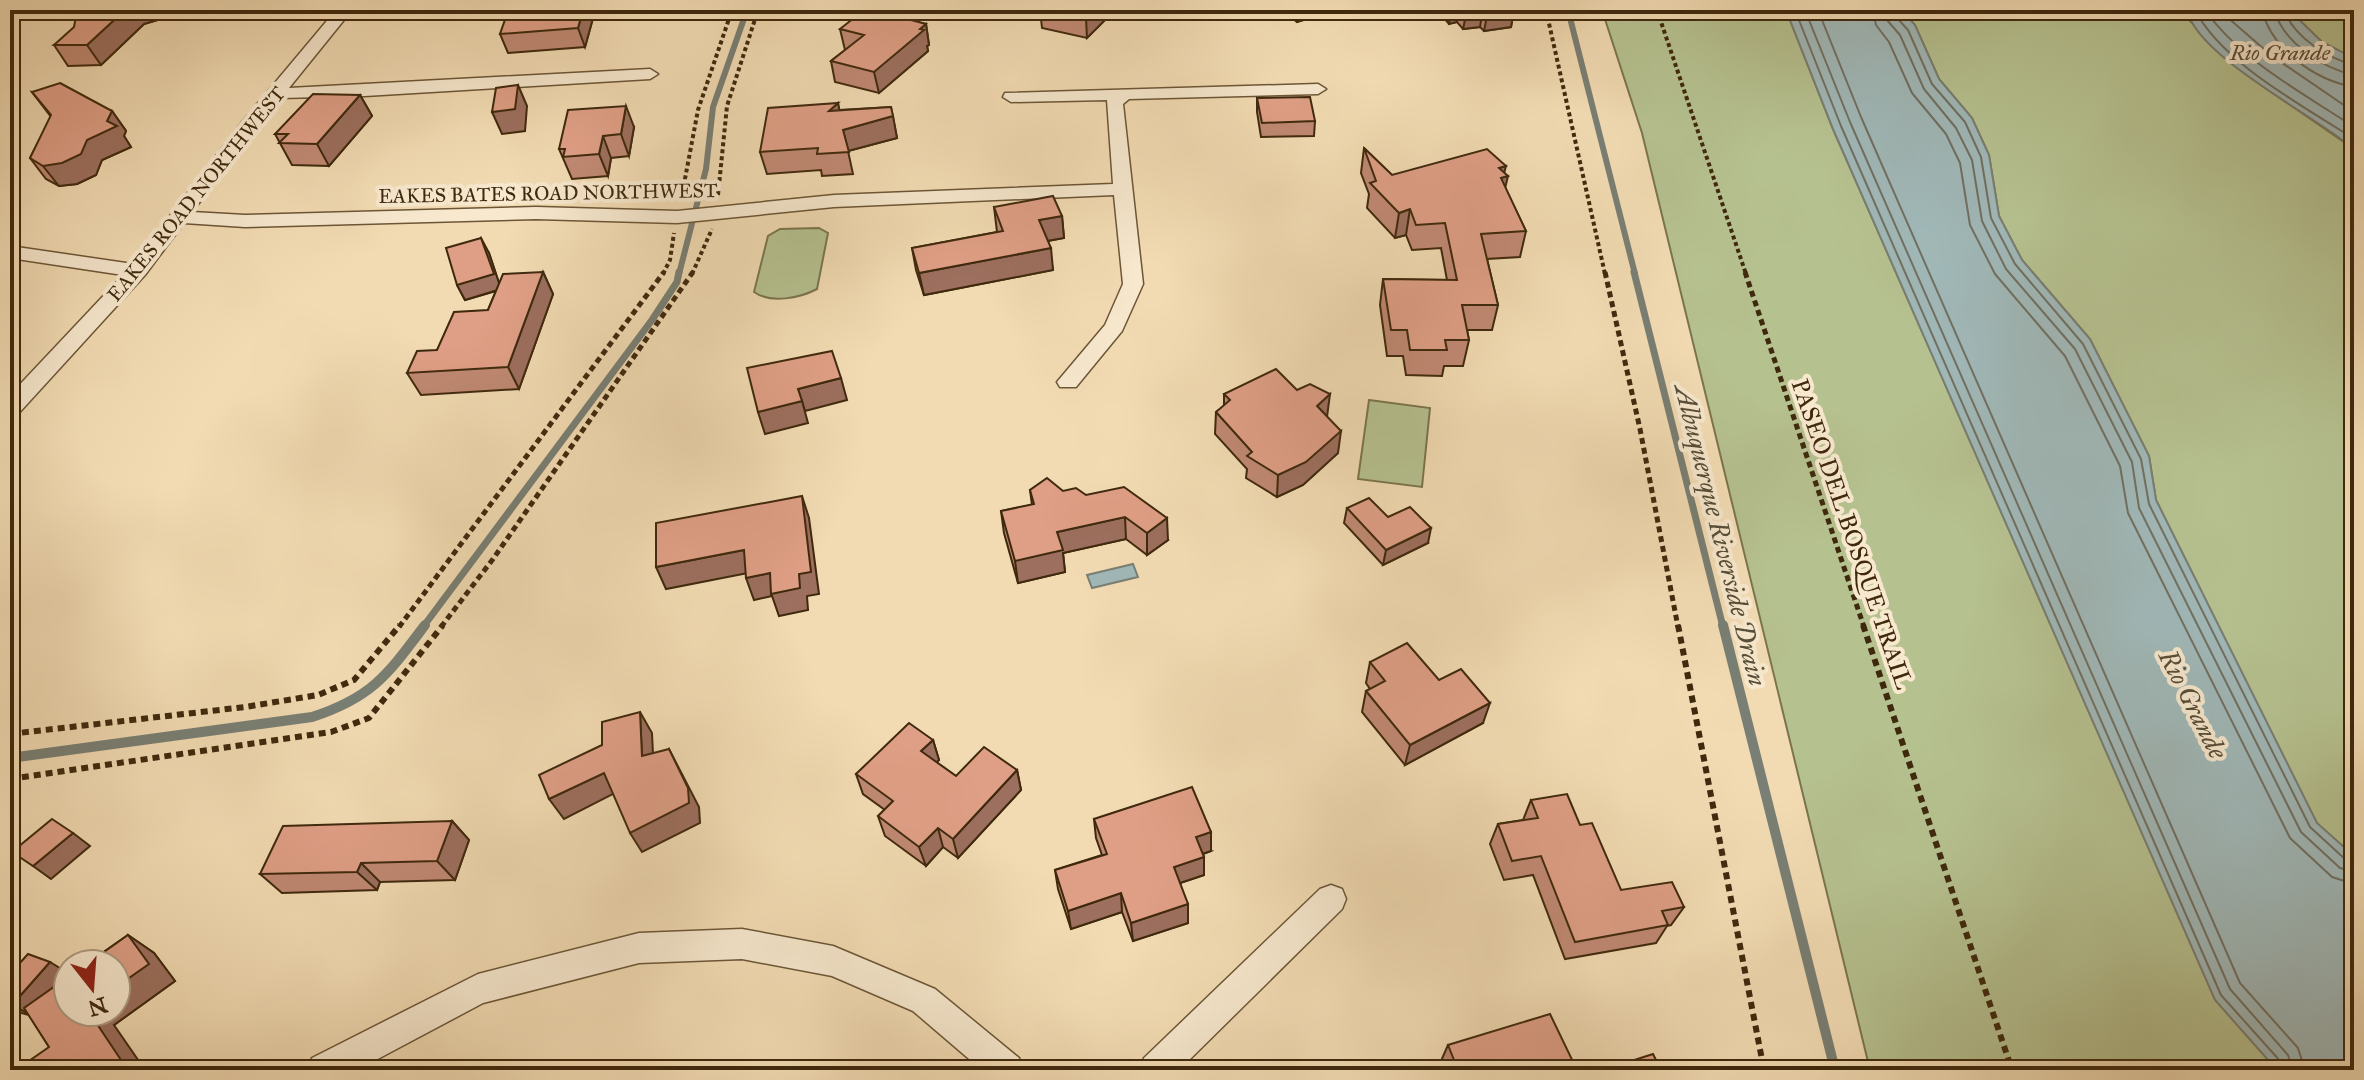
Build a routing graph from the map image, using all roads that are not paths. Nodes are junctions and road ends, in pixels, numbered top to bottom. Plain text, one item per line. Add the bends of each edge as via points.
1 (344, 10) edge
2 (650, 74) dead end
3 (1318, 89) dead end
4 (276, 93) junction
5 (1126, 93) junction
6 (1011, 97) dead end
7 (1123, 189) junction
8 (179, 217) junction
9 (10, 252) edge
10 (138, 271) junction
11 (1068, 382) dead end
12 (10, 409) edge
13 (1331, 899) dead end
14 (324, 1070) edge
15 (1007, 1070) edge
16 (1156, 1070) edge

1 - 4 street, EAKES ROAD NORTHWEST
2 - 4 street
3 - 5 street
4 - 8 street, EAKES ROAD NORTHWEST
5 - 6 street
5 - 7 street via 1114,102
7 - 8 street, EAKES BATES ROAD NORTHWEST via 834,201 677,217
7 - 11 street via 1133,284 1111,336
8 - 10 street, EAKES ROAD NORTHWEST
9 - 10 street
10 - 12 street, EAKES ROAD NORTHWEST
13 - 16 street
14 - 15 street via 478,989 639,948 742,944 833,961 924,1000

